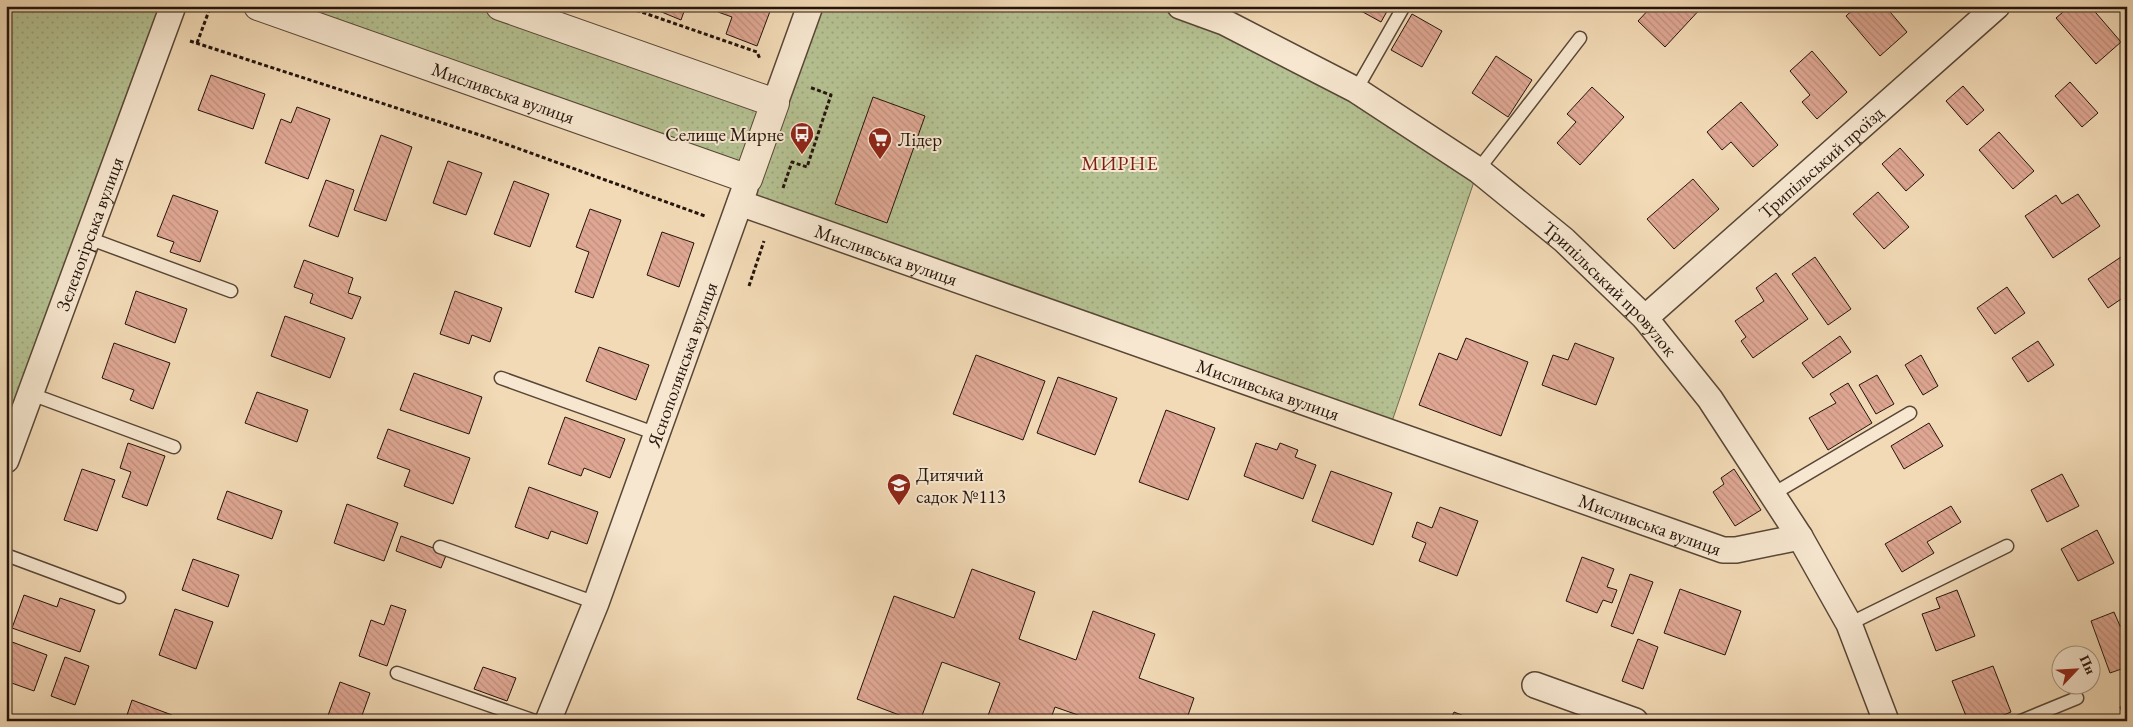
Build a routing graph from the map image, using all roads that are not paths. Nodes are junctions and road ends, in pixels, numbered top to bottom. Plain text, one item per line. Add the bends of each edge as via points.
1 (173, 6) edge
2 (258, 6) edge
3 (500, 6) edge
4 (810, 6) edge
5 (1180, 6) edge
6 (1404, 6) edge
7 (1997, 6) edge
8 (1580, 38) dead end
9 (1356, 90) junction
10 (775, 103) junction
11 (1478, 170) junction
12 (744, 191) junction
13 (88, 238) junction
14 (231, 291) dead end
15 (1645, 318) junction
16 (501, 378) dead end
17 (31, 394) junction
18 (1910, 414) dead end
19 (657, 434) junction
20 (174, 447) dead end
21 (6, 460) edge
22 (1773, 494) junction
23 (1800, 536) junction
24 (2007, 546) dead end
25 (440, 547) dead end
26 (6, 555) edge
27 (119, 597) dead end
28 (596, 603) junction
29 (1849, 624) junction
30 (397, 673) dead end
31 (1535, 685) dead end
32 (2077, 698) dead end
33 (536, 721) edge
34 (548, 721) edge
35 (1635, 721) edge
36 (1886, 721) edge
37 (2021, 721) edge

1 - 13 street, Зеленогірська вулиця
2 - 12 street, Мисливська вулиця
3 - 10 street
4 - 10 street, Яснополянська вулиця
5 - 9 street, Трипільський провулок via 1226,18
6 - 9 lane
7 - 15 street, Трипільський проїзд
8 - 11 lane
9 - 11 street, Трипільський провулок
10 - 12 street, Яснополянська вулиця
11 - 15 street, Трипільський провулок via 1564,240
12 - 19 street, Яснополянська вулиця
12 - 23 street, Мисливська вулиця via 773,215 1723,550
13 - 14 lane
13 - 17 street, Зеленогірська вулиця
15 - 22 street, Трипільський провулок via 1710,399
16 - 19 lane
17 - 20 lane
17 - 21 street, Зеленогірська вулиця
18 - 22 lane
19 - 28 street, Яснополянська вулиця
22 - 23 street, Трипільський провулок
23 - 29 street, Трипільський провулок
24 - 29 lane
25 - 28 lane
26 - 27 lane
28 - 34 street, Яснополянська вулиця
29 - 36 street, Трипільський провулок
30 - 33 lane
31 - 35 street
32 - 37 lane

